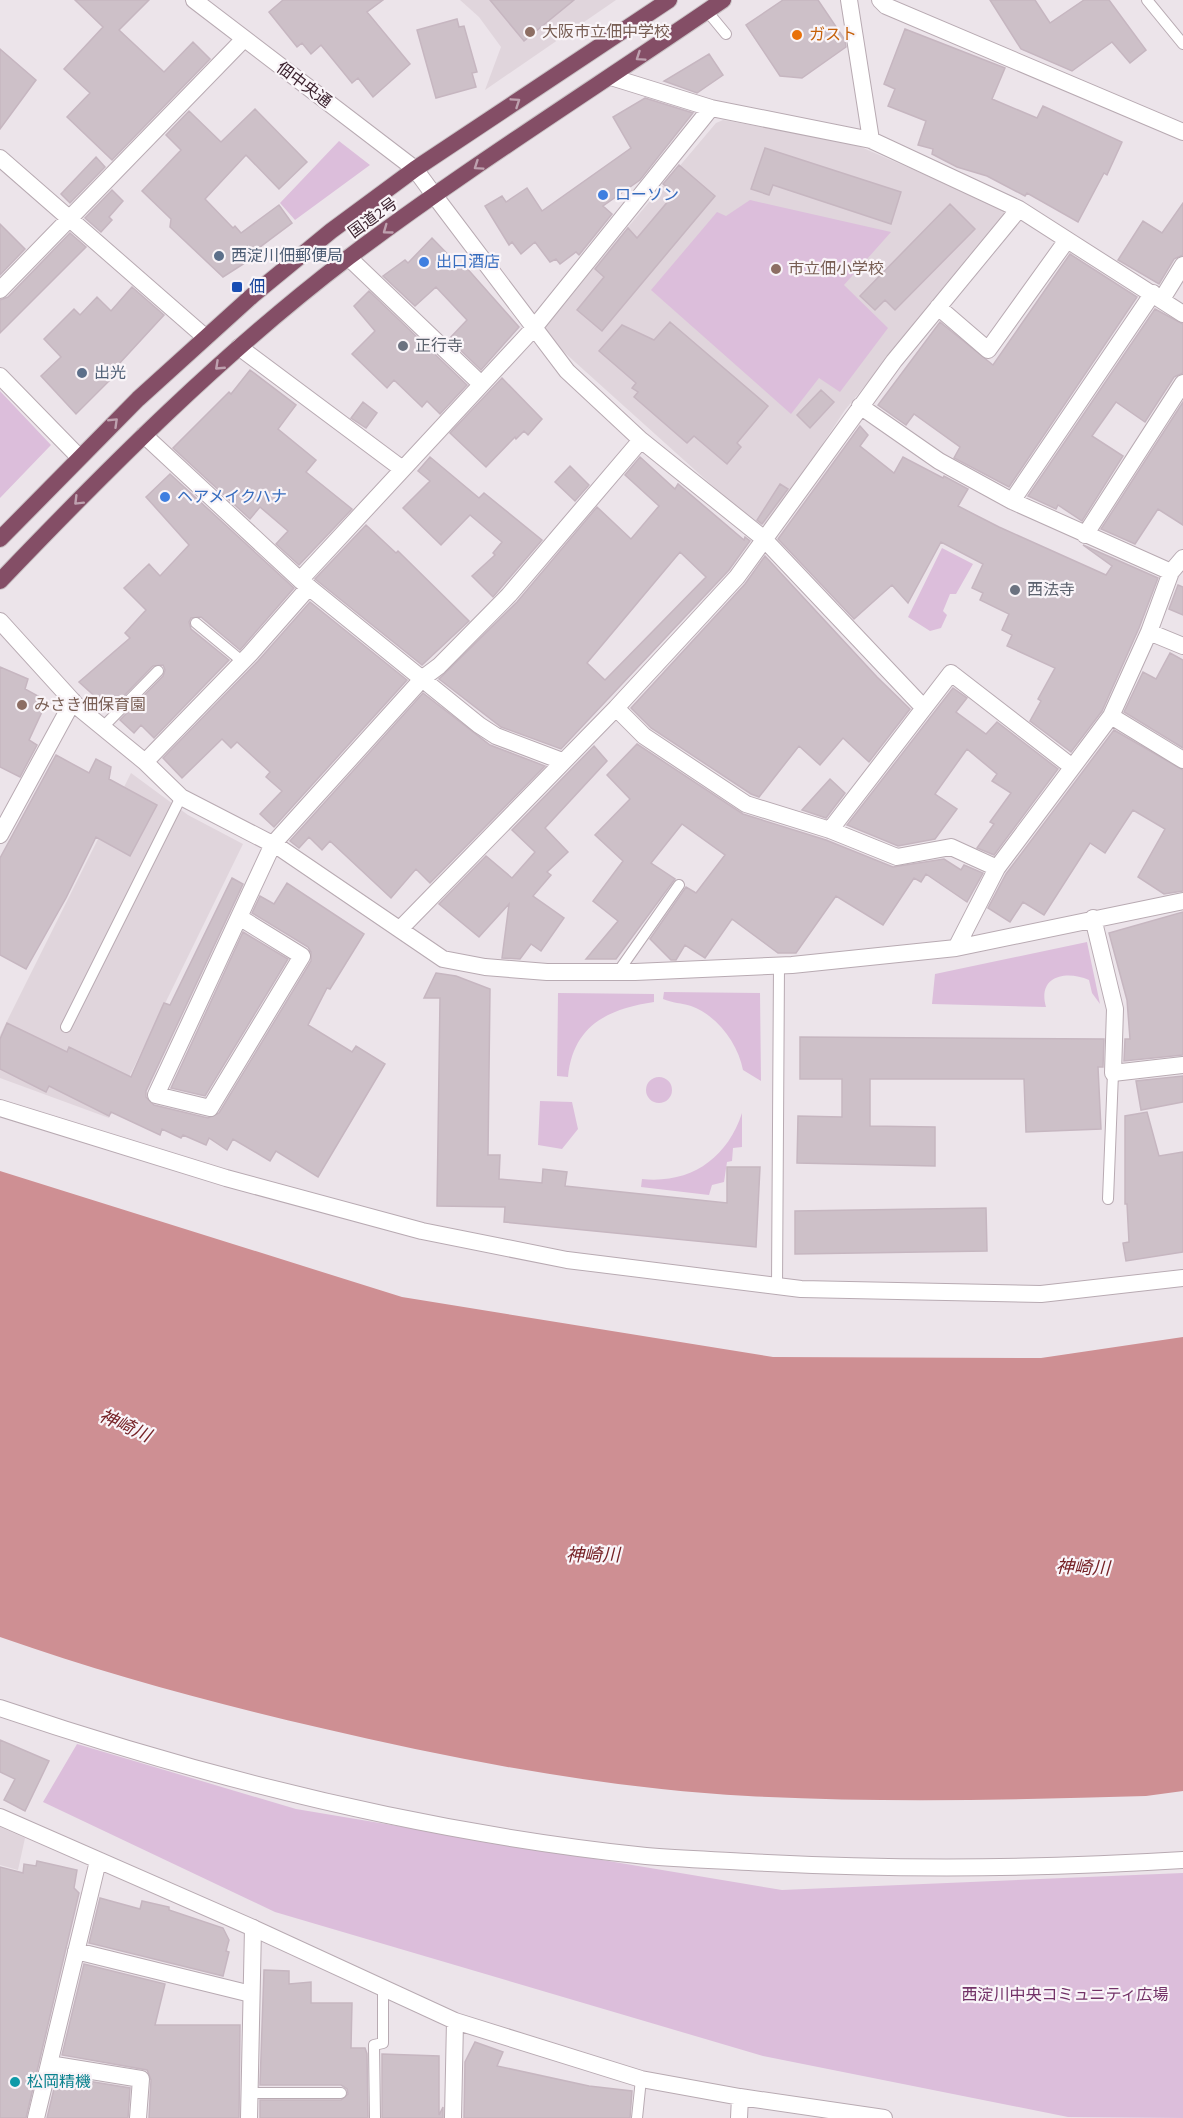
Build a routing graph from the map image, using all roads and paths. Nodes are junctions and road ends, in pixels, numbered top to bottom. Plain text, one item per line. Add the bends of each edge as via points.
1 (194, 0) edge
2 (669, 0) edge
3 (723, 0) edge
4 (849, 0) edge
5 (880, 0) edge
6 (1147, 0) edge
7 (707, 10) junction
8 (726, 34) dead end
9 (244, 39) junction
10 (1183, 44) edge
11 (611, 77) junction
12 (711, 108) junction
13 (1183, 132) edge
14 (871, 140) junction
15 (0, 158) edge
16 (415, 169) junction
17 (434, 195) junction
18 (1019, 209) junction
19 (69, 218) junction
20 (1066, 240) junction
21 (349, 258) junction
22 (1183, 265) edge
23 (0, 290) edge
24 (1158, 296) junction
25 (938, 307) junction
26 (1183, 314) edge
27 (533, 328) junction
28 (206, 337) junction
29 (239, 347) junction
30 (0, 376) edge
31 (1183, 383) edge
32 (481, 384) junction
33 (860, 406) junction
34 (144, 435) junction
35 (641, 440) junction
36 (79, 457) junction
37 (401, 468) junction
38 (1012, 501) junction
39 (1085, 535) junction
40 (763, 538) junction
41 (0, 539) edge
42 (1180, 563) edge
43 (0, 581) edge
44 (304, 583) junction
45 (0, 621) edge
46 (196, 623) dead end
47 (1149, 632) junction
48 (1183, 646) edge
49 (243, 662) junction
50 (158, 671) dead end
51 (423, 678) junction
52 (73, 701) junction
53 (924, 707) junction
54 (616, 708) junction
55 (1111, 716) junction
56 (103, 727) junction
57 (1183, 760) edge
58 (145, 762) junction
59 (562, 762) junction
60 (1071, 766) junction
61 (182, 797) junction
62 (830, 830) junction
63 (0, 835) edge
64 (273, 844) junction
65 (997, 868) junction
66 (679, 885) dead end
67 (1183, 901) edge
68 (239, 917) junction
69 (1093, 918) junction
70 (400, 929) junction
71 (956, 948) junction
72 (779, 966) junction
73 (618, 972) junction
74 (66, 1026) dead end
75 (1183, 1065) edge
76 (1113, 1073) junction
77 (0, 1108) edge
78 (1108, 1199) dead end
79 (1183, 1278) edge
80 (777, 1287) junction
81 (0, 1708) edge
82 (0, 1817) edge
83 (1183, 1860) edge
84 (98, 1861) junction
85 (253, 1928) junction
86 (76, 1952) junction
87 (382, 1989) junction
88 (251, 1994) junction
89 (455, 2021) junction
90 (49, 2064) junction
91 (641, 2079) junction
92 (249, 2093) junction
93 (341, 2093) dead end
94 (740, 2097) junction
95 (36, 2118) edge
96 (138, 2118) edge
97 (249, 2118) edge
98 (375, 2118) edge
99 (453, 2118) edge
100 (637, 2118) edge
101 (739, 2118) edge
102 (884, 2118) edge

1 - 9 street, 佃中央通
16 -> 2 highway, 国道2号
3 - 7 highway, 国道2号
4 - 14 street
5 - 13 street
6 - 10 lane
7 - 8 lane
7 -> 11 highway, 国道2号
9 - 16 street, 佃中央通
9 - 19 street
11 - 12 street
11 -> 17 highway, 国道2号
12 - 14 street
12 - 27 street
14 - 18 street
15 - 19 street
16 - 17 street, 佃中央通
16 - 28 highway, 国道2号 via 332,231
17 -> 21 highway, 国道2号
17 - 27 street, 佃中央通
18 - 20 street
18 - 25 street
19 - 23 street
19 - 28 street
20 - 24 street
20 - 25 street via 988,350
21 - 29 highway, 国道2号
21 - 32 street
22 - 24 street
24 - 26 street
24 - 38 street
25 - 33 street
27 - 32 street
27 - 35 street, 佃中央通 via 567,371
36 -> 28 highway, 国道2号
29 -> 34 highway, 国道2号
29 - 37 street
30 - 36 street
31 - 39 street
32 - 37 street
33 - 38 street via 939,461
33 - 40 street
34 -> 43 highway, 国道2号
34 - 44 street
35 - 40 street, 佃中央通
35 - 51 street via 509,596
36 - 41 highway, 国道2号
37 - 44 street
38 - 39 street
39 - 42 street
40 - 53 street, 佃中央通
40 - 54 street via 737,577
42 - 47 street
44 - 49 street
44 - 51 street
45 - 52 street
46 - 49 lane
47 - 48 street
47 - 55 street
49 - 58 street
50 - 56 lane
51 - 59 street via 496,736
51 - 64 street
52 - 56 street
52 - 63 street
53 - 60 street via 951,673
53 - 62 street
54 - 59 street
54 - 62 street via 644,736 746,804
55 - 57 street
55 - 60 street
56 - 58 street
58 - 61 street
59 - 70 street
60 - 65 street
61 - 64 street
61 - 74 lane
62 - 65 street via 897,857 951,847
64 - 68 street
64 - 70 street
65 - 71 street
66 - 73 lane
67 - 69 street
68 - 68 street via 210,980 156,1095 210,1108 302,956
69 - 71 street
69 - 76 street via 1115,1009
70 - 73 street via 443,959 547,972
71 - 72 street
72 - 73 street
72 - 80 lane
75 - 76 street
76 - 78 lane
77 - 80 street via 226,1178 422,1231 567,1260
79 - 80 street via 1041,1294
81 - 83 street via 132,1750 365,1811 636,1854 797,1865 949,1869
82 - 84 street
84 - 85 street
84 - 86 street
85 - 87 street
85 - 88 street
86 - 88 street
86 - 90 street
87 - 89 street
87 - 98 lane via 383,2043 374,2045
88 - 92 street
89 - 91 street
89 - 99 street
90 - 95 street
90 - 96 street via 141,2079
91 - 94 street
91 - 100 lane
92 - 93 lane
92 - 97 street
94 - 101 street
94 - 102 street

